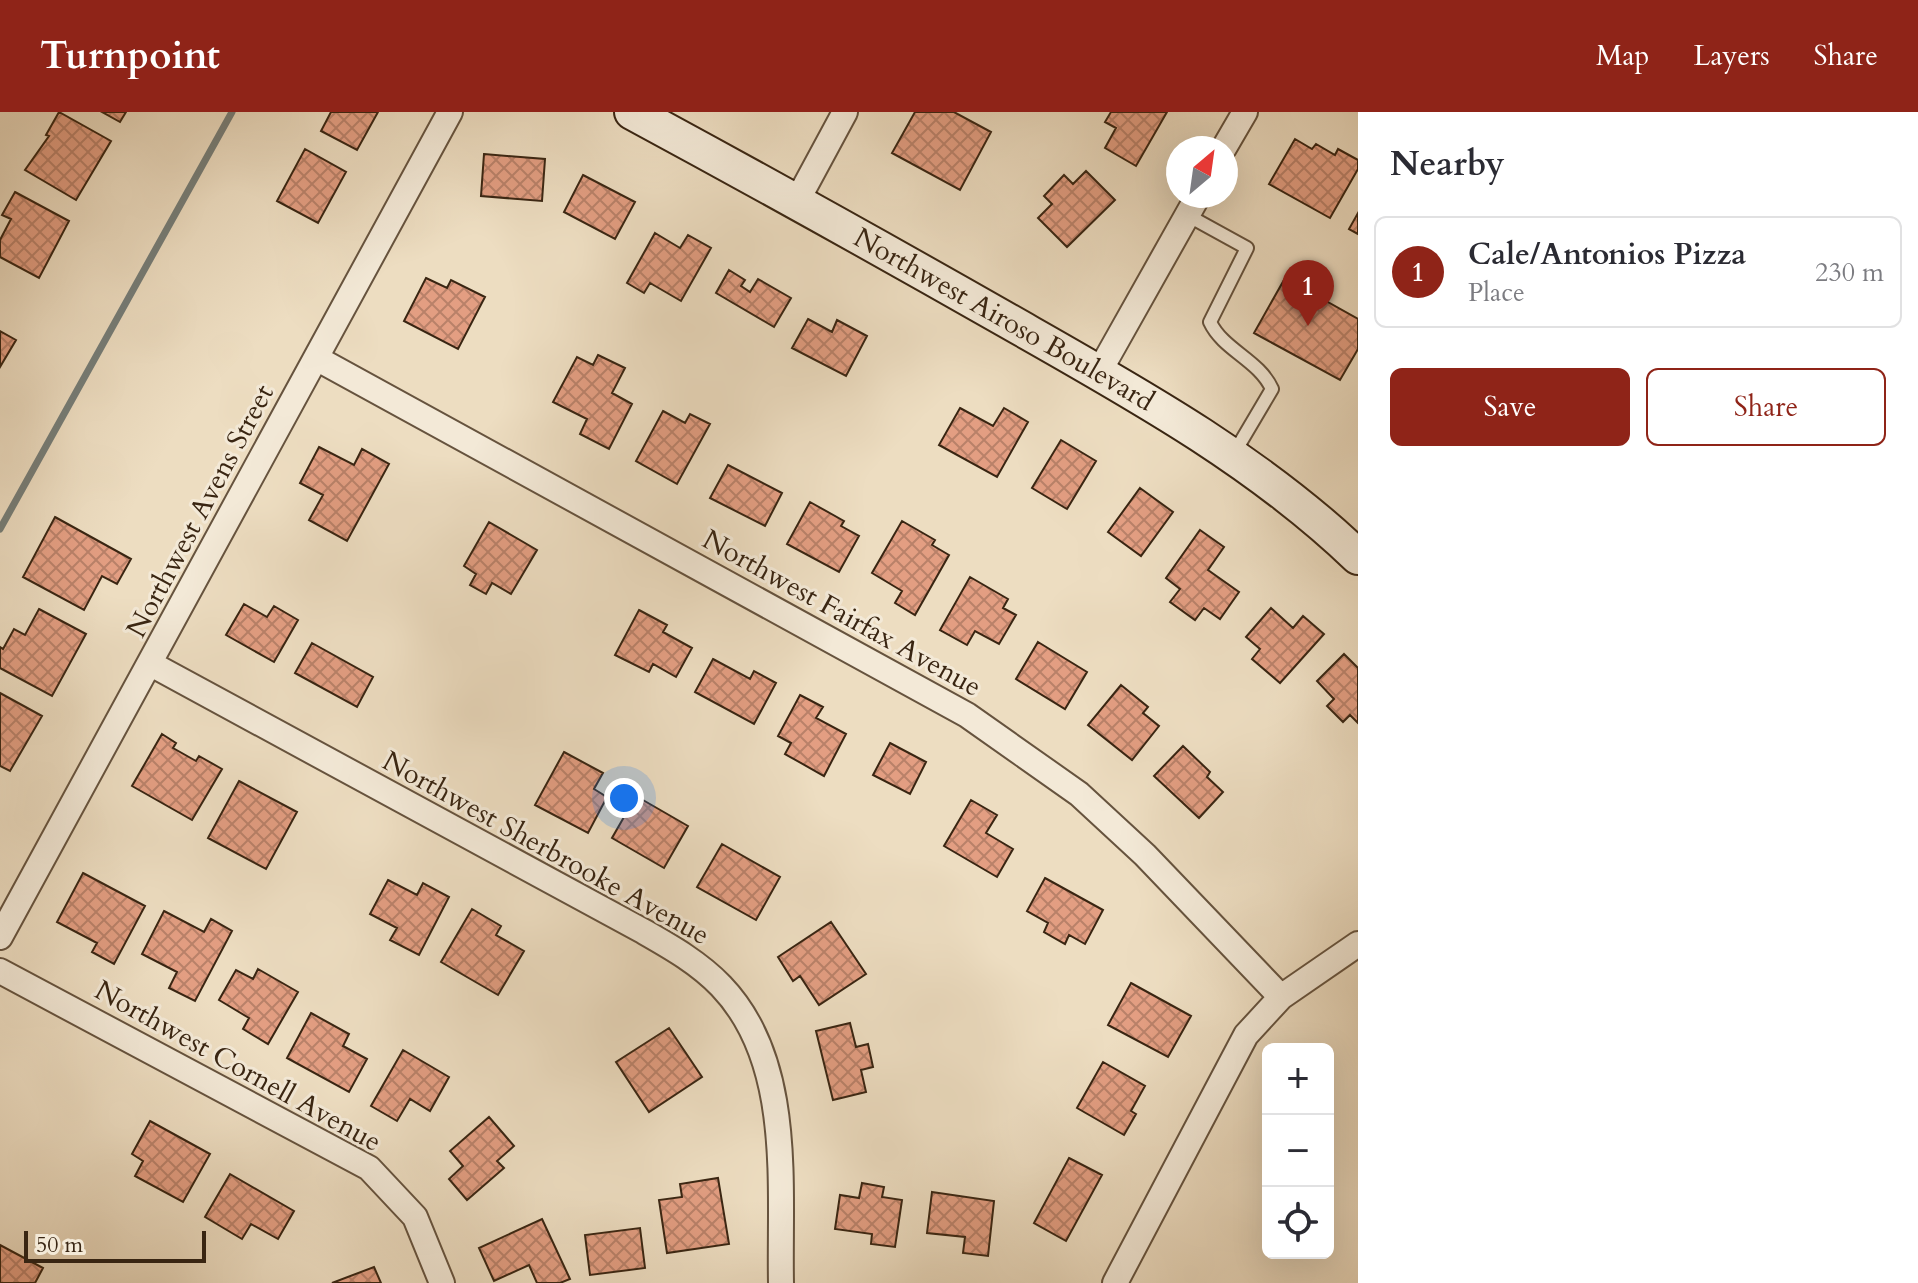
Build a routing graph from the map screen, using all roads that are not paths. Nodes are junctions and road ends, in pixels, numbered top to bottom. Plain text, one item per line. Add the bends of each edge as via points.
1 (450, 112) edge
2 (632, 112) edge
3 (845, 112) edge
4 (1245, 112) edge
5 (1231, 136) edge
6 (797, 201) junction
7 (1190, 208) edge
8 (1196, 208) edge
9 (316, 358) junction
10 (1099, 372) junction
11 (1232, 457) junction
12 (1358, 557) edge
13 (151, 664) junction
14 (0, 937) edge
15 (1358, 944) edge
16 (0, 971) edge
17 (1281, 997) junction
18 (442, 1283) edge
19 (781, 1283) edge
20 (1115, 1283) edge

1 - 9 street, Northwest Avens Street
2 - 6 main road, Northwest Airoso Boulevard
3 - 6 street
4 - 5 street
6 - 10 main road, Northwest Airoso Boulevard
7 - 10 street
8 - 11 lane via 1247,248 1210,322 1272,389
9 - 13 street, Northwest Avens Street
9 - 17 street, Northwest Fairfax Avenue via 967,715 1079,794
10 - 11 main road, Northwest Airoso Boulevard
11 - 12 main road, Northwest Airoso Boulevard
13 - 14 street, Northwest Avens Street
13 - 19 street, Northwest Sherbrooke Avenue via 641,930 721,986 752,1032 769,1079 777,1137
15 - 17 street
16 - 18 street, Northwest Cornell Avenue via 369,1168 415,1217
17 - 20 street via 1246,1035

